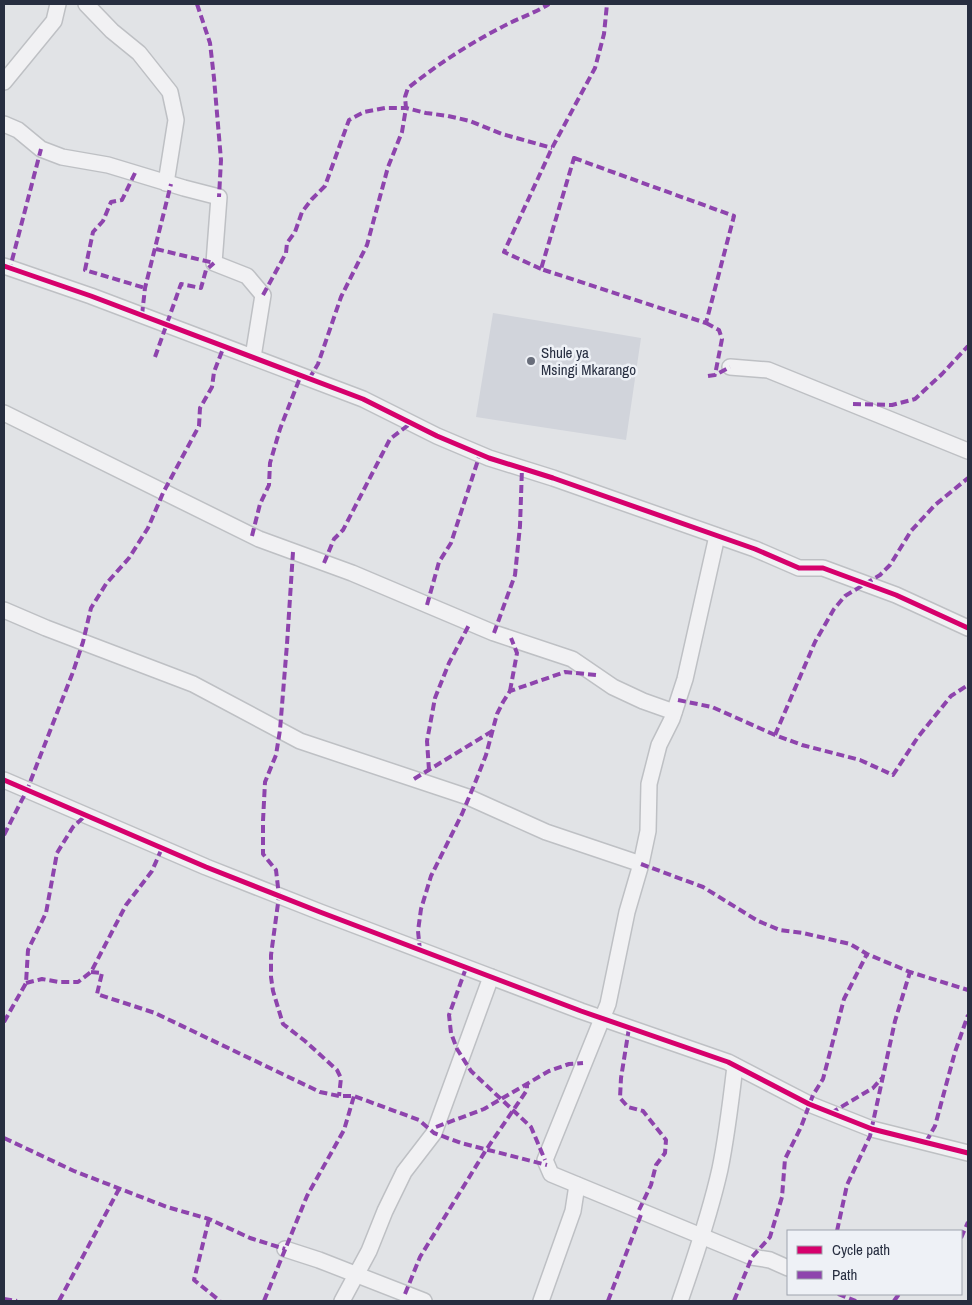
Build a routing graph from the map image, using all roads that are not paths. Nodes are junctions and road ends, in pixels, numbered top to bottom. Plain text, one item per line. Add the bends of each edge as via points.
1 (58, 4) edge
2 (86, 4) edge
3 (4, 82) edge
4 (4, 124) edge
5 (166, 183) junction
6 (4, 266) edge
7 (253, 357) junction
8 (730, 367) dead end
9 (4, 412) edge
10 (968, 451) edge
11 (717, 536) junction
12 (4, 610) edge
13 (968, 628) edge
14 (674, 712) junction
15 (4, 780) edge
16 (641, 864) junction
17 (491, 977) junction
18 (602, 1018) junction
19 (735, 1066) junction
20 (968, 1153) edge
21 (577, 1185) junction
22 (702, 1236) junction
23 (285, 1249) dead end
24 (787, 1268) edge
25 (356, 1274) junction
26 (404, 1298) edge
27 (342, 1301) edge
28 (424, 1301) edge
29 (541, 1301) edge
30 (680, 1301) edge

1 - 3 street via 54,21
2 - 5 street via 139,53 170,92 176,120
4 - 5 street via 18,130 41,149 62,157 108,165
5 - 7 street via 219,197 214,264 248,276 263,295
6 - 7 street
7 - 11 street via 363,399 489,458
8 - 10 street via 768,370
9 - 14 street via 259,539 352,573 494,633 572,659 614,687
11 - 13 street via 799,568 823,568 888,592
11 - 14 street via 685,678
12 - 16 street via 193,684 300,741 468,797 546,832
14 - 16 street via 659,745 650,784 648,831
15 - 17 street via 215,870
16 - 18 street
17 - 18 street
17 - 25 street via 434,1133 404,1172
18 - 19 street
18 - 21 street via 545,1160 551,1174
19 - 20 street via 809,1104 872,1129
19 - 22 street via 720,1168
21 - 22 street
21 - 29 street via 573,1211
22 - 24 street
22 - 30 street
23 - 25 street
25 - 26 street
25 - 27 street
26 - 28 street

